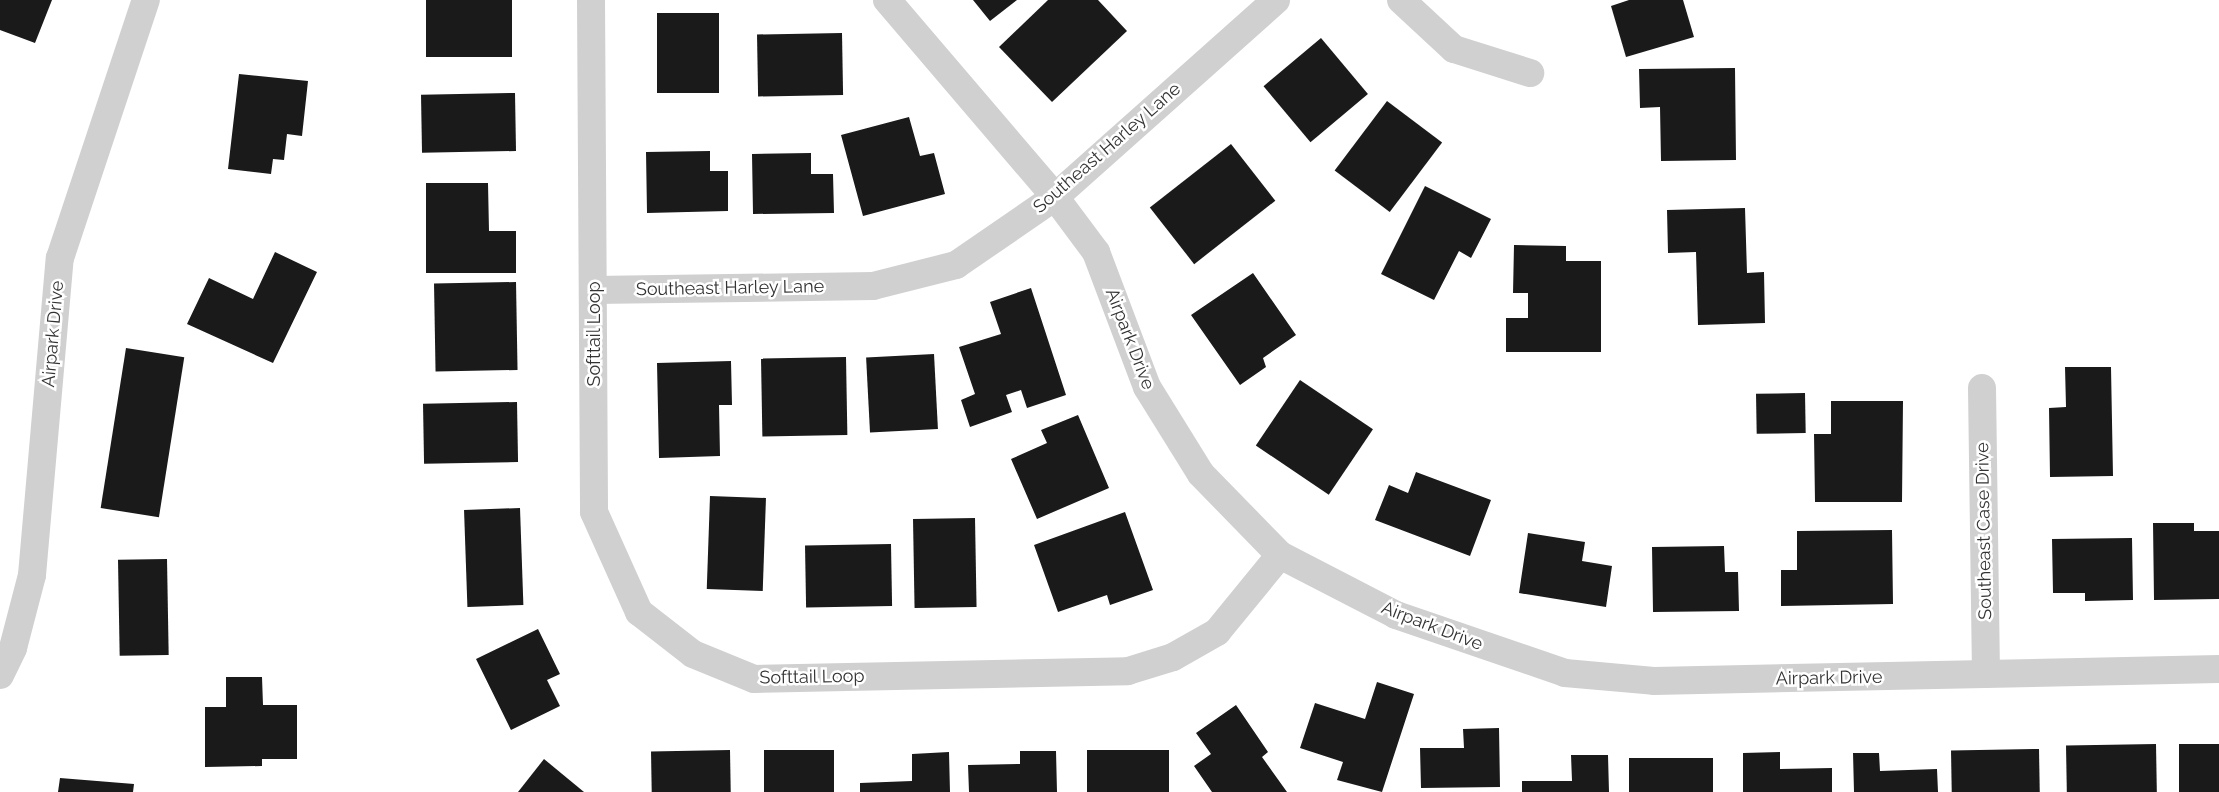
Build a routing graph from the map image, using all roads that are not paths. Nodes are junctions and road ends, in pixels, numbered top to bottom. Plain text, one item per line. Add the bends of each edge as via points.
1 (146, 0) edge
2 (591, 0) edge
3 (887, 0) edge
4 (1276, 0) edge
5 (1401, 0) edge
6 (1530, 73) dead end
7 (1054, 198) junction
8 (594, 290) junction
9 (1982, 388) dead end
10 (1280, 555) junction
11 (2219, 669) edge
12 (1986, 674) junction
13 (0, 675) edge

1 - 13 street, Airpark Drive via 60,258 32,576 12,648
2 - 8 street, Softtail Loop
3 - 7 street, Airpark Drive
4 - 7 street, Southeast Harley Lane
5 - 6 street via 1454,49
7 - 8 street, Southeast Harley Lane via 956,265 873,286
7 - 10 street, Airpark Drive via 1096,252 1147,387 1196,466
8 - 10 street, Softtail Loop via 594,512 639,612 692,654 754,679 1128,671 1173,657 1218,632
9 - 12 street, Southeast Case Drive
10 - 12 street, Airpark Drive via 1396,615 1565,673 1654,681
11 - 12 street, Airpark Drive

